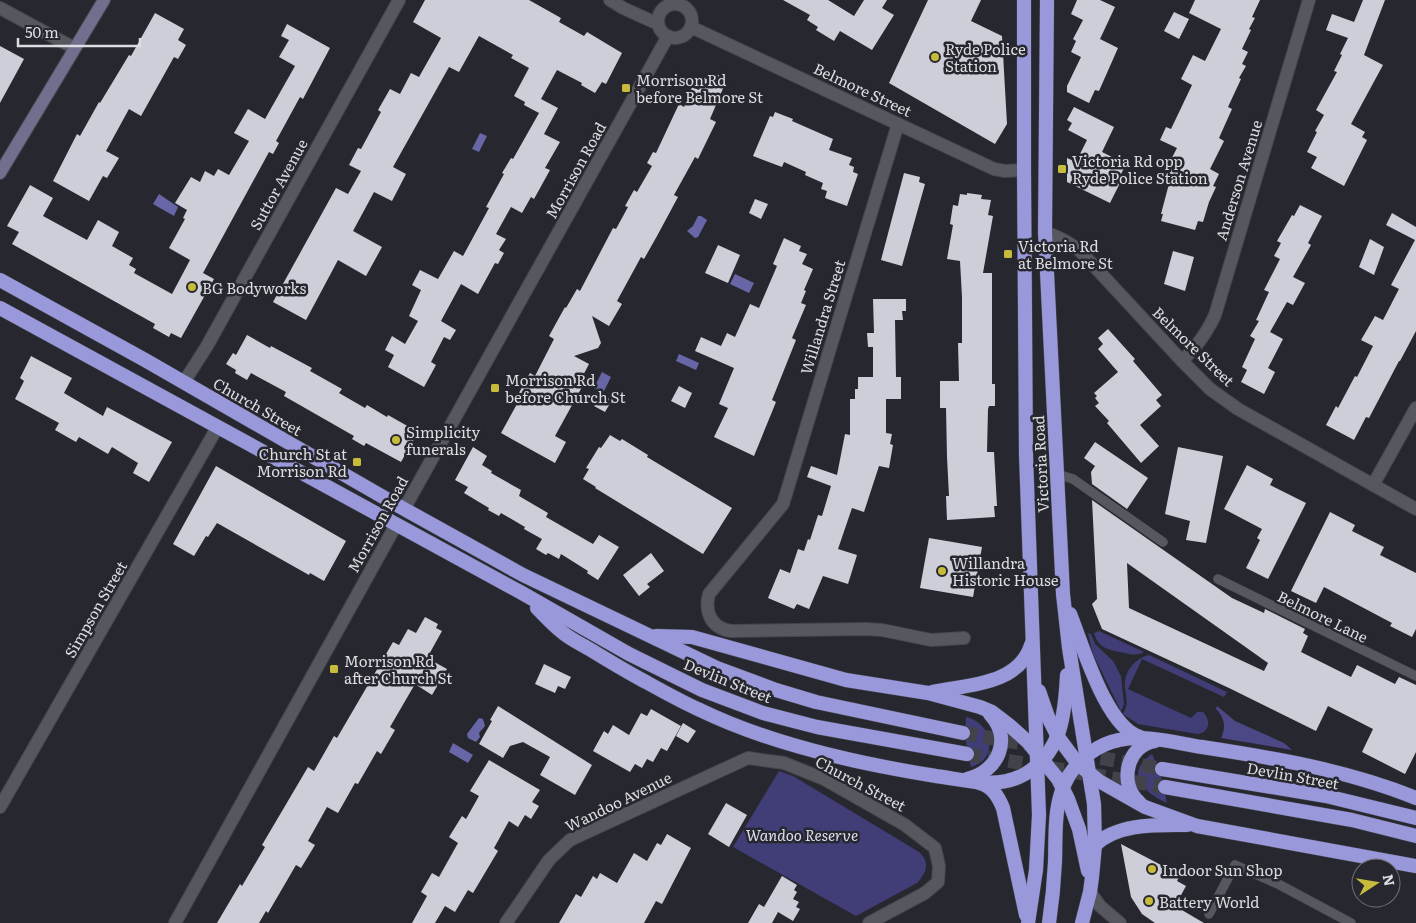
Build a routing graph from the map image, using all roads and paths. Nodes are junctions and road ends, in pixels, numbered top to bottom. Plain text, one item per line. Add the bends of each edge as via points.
1 (104, 0) edge
2 (398, 0) edge
3 (610, 0) edge
4 (1024, 0) edge
5 (1047, 0) edge
6 (1309, 0) edge
7 (668, 2) edge
8 (0, 8) edge
9 (658, 24) junction
10 (691, 27) junction
11 (668, 36) junction
12 (74, 48) junction
13 (898, 124) junction
14 (1024, 170) junction
15 (0, 173) edge
16 (1045, 232) junction
17 (0, 280) edge
18 (0, 308) edge
19 (1182, 361) junction
20 (184, 382) junction
21 (1416, 408) edge
22 (217, 428) junction
23 (1056, 474) junction
24 (1373, 485) junction
25 (1416, 509) edge
26 (404, 510) junction
27 (396, 525) junction
28 (1162, 542) dead end
29 (499, 561) joint
30 (1218, 579) dead end
31 (522, 593) junction
32 (1063, 594) junction
33 (1033, 635) junction
34 (650, 636) junction
35 (964, 638) dead end
36 (1069, 648) junction
37 (1033, 661) junction
38 (1416, 676) edge
39 (928, 693) junction
40 (975, 705) junction
41 (964, 733) tunnel mouth
42 (1058, 737) junction
43 (1156, 740) junction
44 (967, 754) tunnel mouth
45 (748, 758) joint
46 (1040, 759) junction
47 (1082, 760) junction
48 (1162, 769) tunnel mouth
49 (1090, 776) junction
50 (961, 780) junction
51 (979, 782) junction
52 (1165, 787) tunnel mouth
53 (1063, 788) junction
54 (1416, 798) edge
55 (0, 807) edge
56 (1145, 807) junction
57 (1416, 818) edge
58 (1197, 826) junction
59 (1416, 836) edge
60 (1095, 845) junction
61 (1416, 866) edge
62 (1090, 892) junction
63 (1209, 914) dead end
64 (175, 923) edge
65 (506, 923) edge
66 (868, 923) edge
67 (1028, 923) edge
68 (1049, 923) edge
69 (1082, 923) edge
70 (1120, 923) edge
71 (1351, 923) edge

1 - 12 main road
2 - 20 street, Suttor Avenue
3 - 9 street
4 - 14 highway, Victoria Road
5 - 16 highway, Victoria Road
6 - 19 street, Anderson Avenue via 1215,314 1207,333
7 - 9 street
7 - 10 street via 689,10 693,21
8 - 12 street
9 - 11 street
10 - 11 street via 679,38
10 - 13 street, Belmore Street
11 - 26 street, Morrison Road
12 - 15 main road
13 - 14 street, Belmore Street via 994,169
13 - 35 street, Willandra Street via 783,504 710,594 707,612 717,626 732,631 882,630 930,640
14 - 33 highway, Victoria Road via 1026,455
16 - 19 street, Belmore Street via 1072,244
16 - 23 highway, Victoria Road
17 - 20 highway, Church Street
18 - 22 highway
19 - 24 street, Belmore Street via 1210,389 1238,409
20 - 26 highway, Church Street
21 - 24 street
22 - 27 highway
22 - 55 street, Simpson Street
23 - 28 lane via 1073,479
23 - 32 highway, Victoria Road
24 - 25 street, Belmore Street
26 - 27 highway, Morrison Road
26 - 29 highway, Church Street
27 - 31 highway, Devlin Street
27 - 64 street, Morrison Road
29 - 34 highway, Devlin Street
30 - 38 lane, Belmore Lane
31 - 44 highway, Devlin Street via 629,654 702,690 763,713 817,727
31 - 50 highway via 562,632 630,674 700,711 762,735 834,756
32 - 36 highway, Victoria Road
32 - 43 highway via 1099,689 1121,725 1132,734
33 - 37 highway, Victoria Road
33 - 39 highway via 1025,659 1007,674
34 - 39 highway via 692,637 846,680
34 - 41 highway, Devlin Street via 717,668 816,702
36 - 42 highway via 1065,703
36 - 47 highway, Victoria Road
37 - 42 highway via 1042,698
37 - 46 highway, Victoria Road
39 - 40 highway
40 - 46 highway via 1003,720
40 - 50 highway via 987,711 996,722 1001,737 1000,750 987,771
42 - 46 highway
42 - 47 highway
43 - 47 highway via 1119,740 1108,743
43 - 54 highway via 1338,772
43 - 56 highway via 1139,748 1128,769 1132,796
45 - 65 street, Wandoo Avenue via 570,840 549,860
45 - 66 street, Church Street via 784,763 824,780 905,826 934,848 939,866 938,882 925,893
46 - 51 highway via 1015,779
46 - 53 highway
46 - 67 highway, Victoria Road via 1036,870
47 - 49 highway
47 - 53 highway
48 - 57 highway, Devlin Street via 1326,796
49 - 56 highway
49 - 60 highway
50 - 51 highway
51 - 67 highway via 991,789 1003,808
52 - 59 highway via 1333,817
53 - 62 highway via 1079,829
53 - 68 highway via 1057,808
56 - 58 highway
58 - 60 highway via 1130,829 1110,834
58 - 61 highway
60 - 62 highway
62 - 69 highway
62 - 70 street via 1100,906
63 - 71 lane via 1235,864

